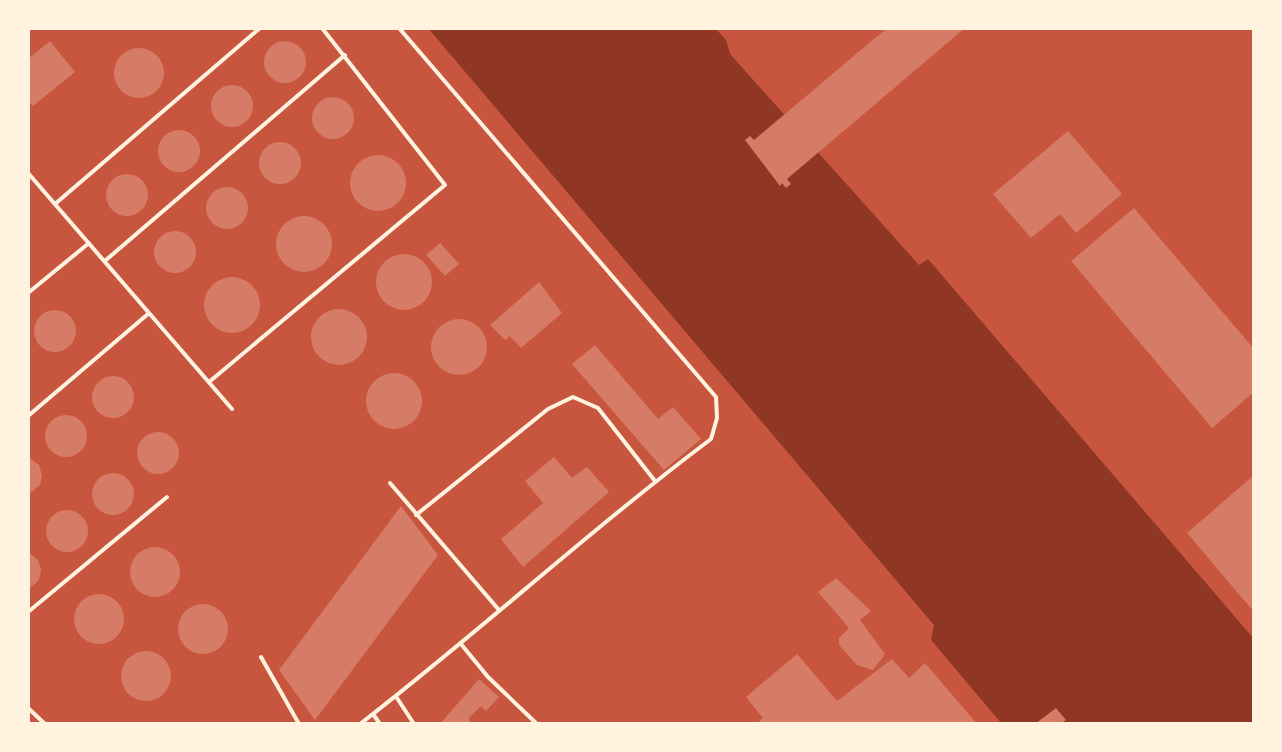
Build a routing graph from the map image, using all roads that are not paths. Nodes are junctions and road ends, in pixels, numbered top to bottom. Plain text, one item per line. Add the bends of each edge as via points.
1 (260, 28) edge
2 (322, 28) edge
3 (399, 28) edge
4 (345, 55) junction
5 (28, 173) edge
6 (55, 204) junction
7 (89, 243) junction
8 (106, 260) junction
9 (28, 293) edge
10 (149, 313) junction
11 (209, 382) junction
12 (232, 409) dead end
13 (28, 416) edge
14 (655, 481) junction
15 (390, 483) dead end
16 (167, 497) dead end
17 (416, 515) junction
18 (499, 610) junction
19 (28, 612) edge
20 (461, 644) junction
21 (261, 657) dead end
22 (397, 698) junction
23 (28, 708) edge
24 (525, 713) junction
25 (373, 714) junction
26 (45, 724) edge
27 (299, 724) edge
28 (360, 724) edge
29 (380, 724) edge
30 (414, 724) edge
31 (523, 724) edge
32 (537, 724) edge

1 - 6 lane
2 - 4 lane
3 - 14 lane via 716,397 711,439
4 - 8 lane
4 - 11 lane via 445,185
5 - 6 lane
6 - 7 lane
7 - 8 lane
7 - 9 lane
8 - 10 lane
10 - 11 lane
10 - 13 lane
11 - 12 lane
14 - 17 lane via 598,408 573,397 548,409
14 - 18 lane
15 - 17 lane
16 - 19 lane
17 - 18 lane
18 - 20 lane
20 - 22 lane
20 - 24 lane
21 - 27 lane
22 - 25 lane
22 - 30 lane
23 - 26 lane
24 - 31 lane
24 - 32 lane
25 - 28 lane
25 - 29 lane

